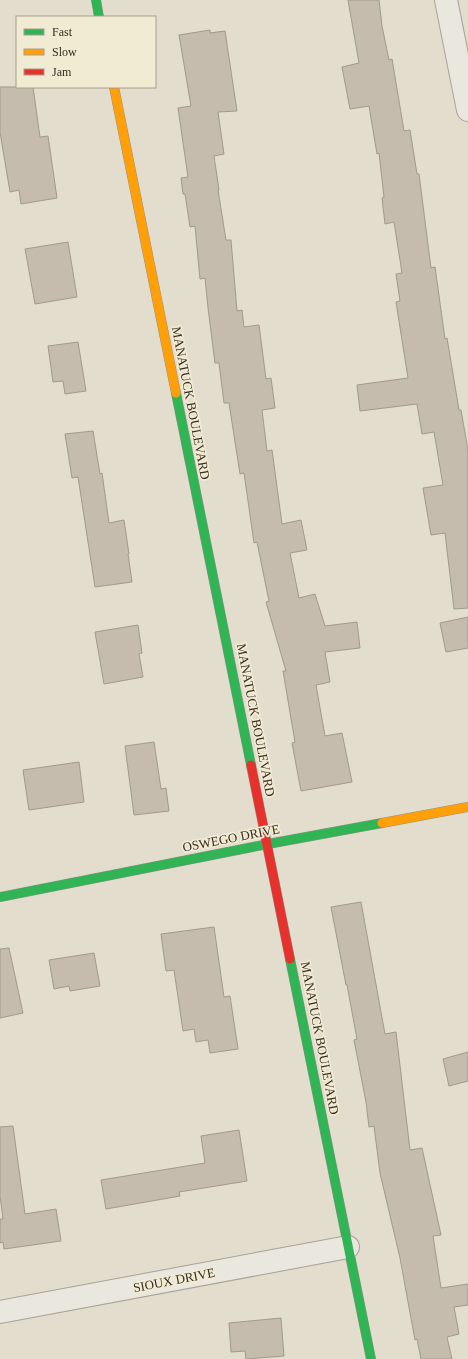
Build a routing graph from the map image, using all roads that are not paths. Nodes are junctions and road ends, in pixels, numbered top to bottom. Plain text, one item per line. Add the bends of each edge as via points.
1 (96, 0) edge
2 (446, 0) edge
3 (99, 16) edge
4 (114, 88) edge
5 (468, 110) edge
6 (468, 807) edge
7 (268, 844) junction
8 (0, 897) edge
9 (348, 1247) junction
10 (0, 1312) edge
11 (371, 1359) edge

1 - 3 street
2 - 5 street
4 - 7 street, MANATUCK BOULEVARD
6 - 7 street, OSWEGO DRIVE
7 - 8 street, OSWEGO DRIVE
7 - 9 street, MANATUCK BOULEVARD
9 - 10 street, SIOUX DRIVE
9 - 11 street, MANATUCK BOULEVARD

